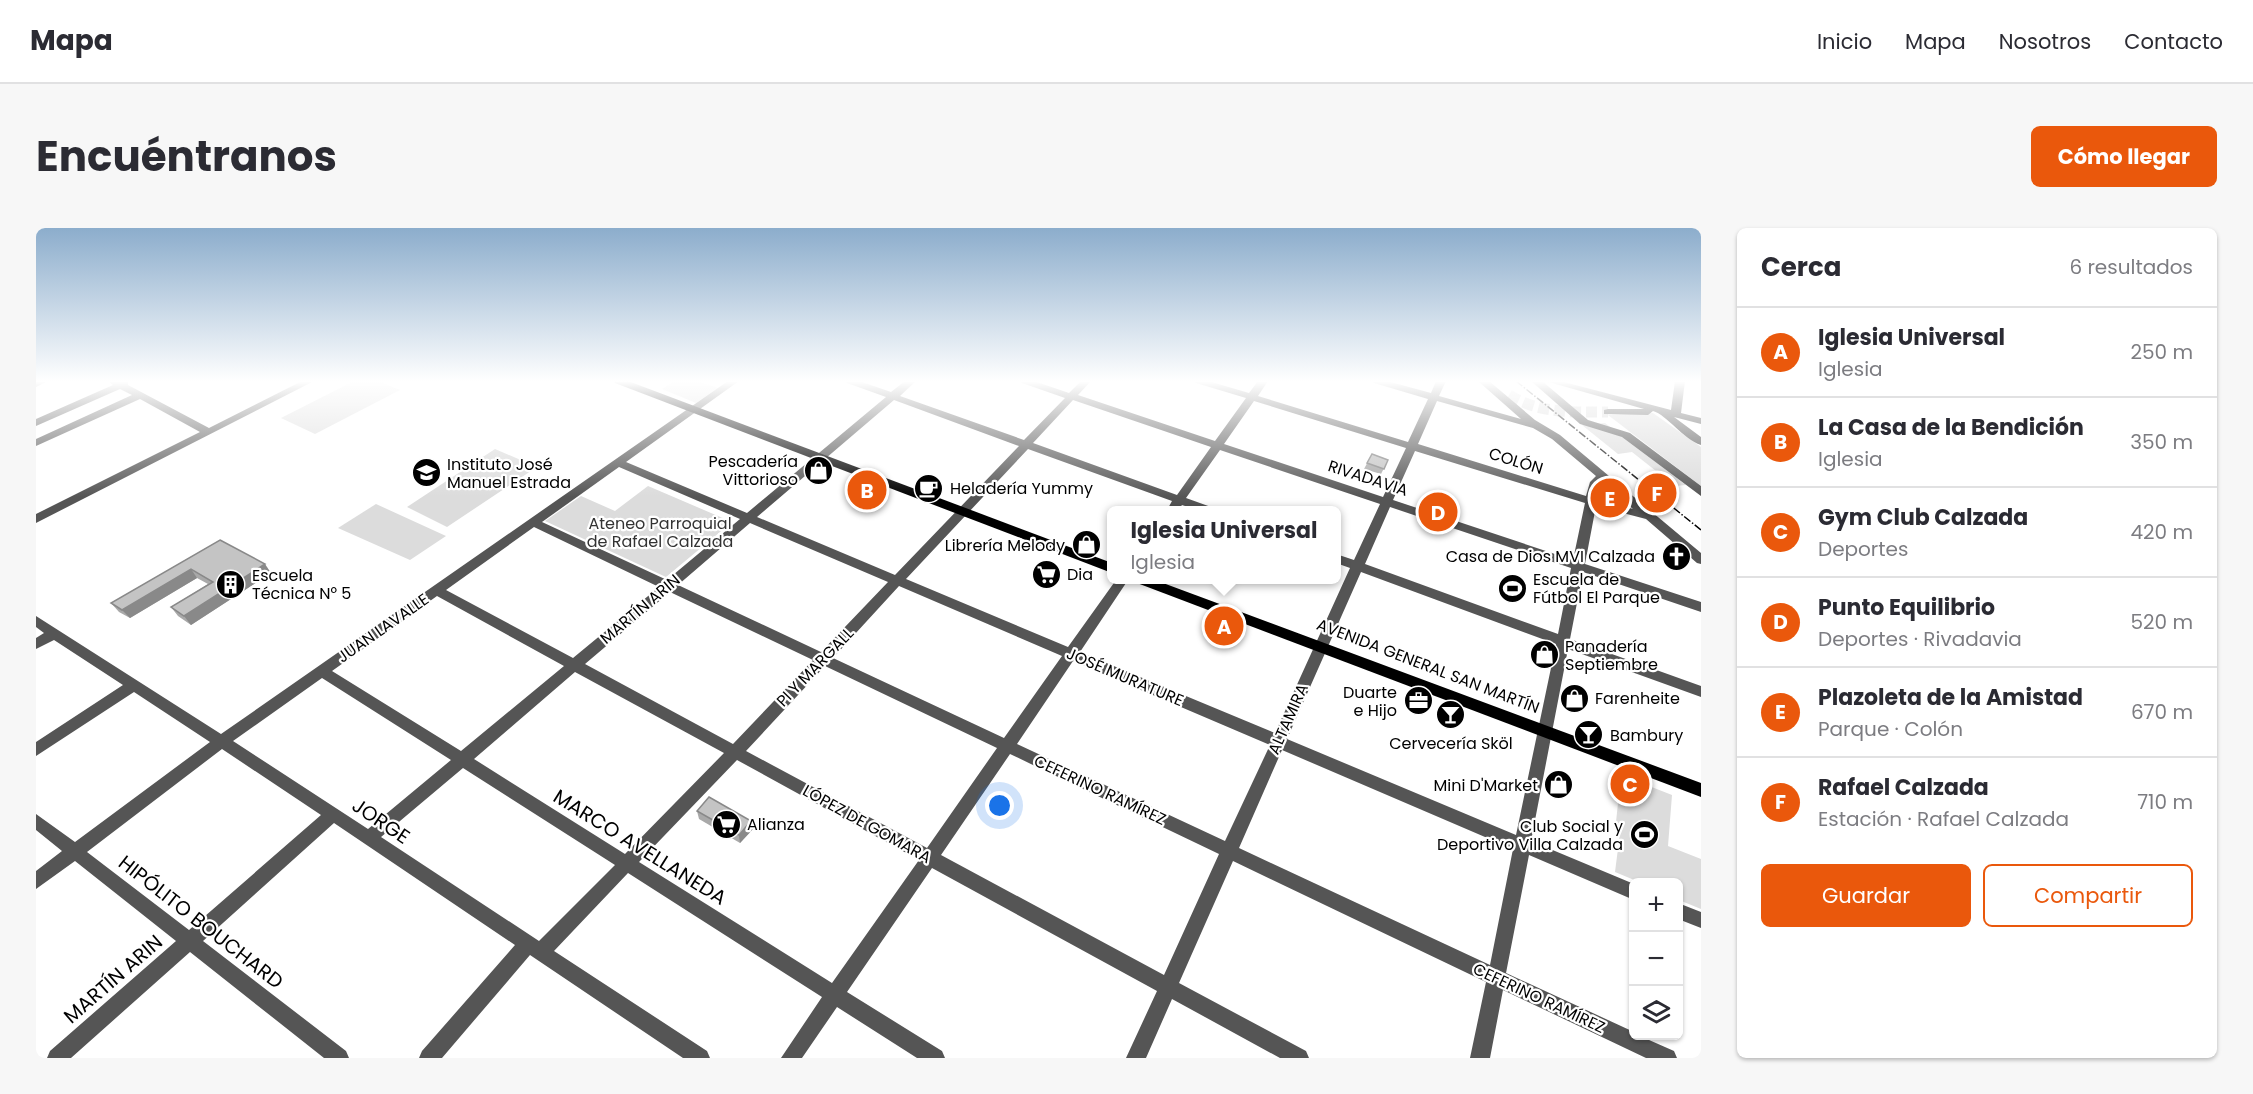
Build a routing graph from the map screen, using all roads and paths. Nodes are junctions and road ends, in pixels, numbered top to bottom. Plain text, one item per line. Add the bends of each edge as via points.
1 (87, 420) edge
2 (186, 420) edge
3 (233, 420) edge
4 (676, 420) edge
5 (723, 420) edge
6 (864, 420) edge
7 (956, 420) edge
8 (1049, 420) edge
9 (1142, 420) edge
10 (1235, 420) edge
11 (1325, 420) edge
12 (1423, 420) edge
13 (1514, 420) edge
14 (1529, 420) edge
15 (1581, 420) edge
16 (1675, 420) edge
17 (1536, 426) junction
18 (209, 432) junction
19 (1701, 442) edge
20 (36, 443) edge
21 (1025, 445) junction
22 (1217, 445) junction
23 (1411, 446) junction
24 (820, 457) junction
25 (617, 462) junction
26 (1602, 476) junction
27 (1701, 492) edge
28 (1179, 500) junction
29 (1386, 501) junction
30 (1591, 501) junction
31 (1175, 506) edge
32 (1196, 506) edge
33 (963, 512) junction
34 (1651, 517) junction
35 (747, 518) junction
36 (36, 519) edge
37 (533, 522) junction
38 (1341, 560) edge
39 (1701, 560) edge
40 (1107, 566) edge
41 (1356, 566) junction
42 (1580, 566) junction
43 (898, 581) junction
44 (1119, 584) edge
45 (1155, 584) edge
46 (669, 585) junction
47 (436, 590) junction
48 (1701, 607) edge
49 (36, 621) edge
50 (54, 633) junction
51 (1563, 641) junction
52 (36, 644) edge
53 (1320, 646) junction
54 (1072, 655) junction
55 (822, 660) junction
56 (574, 665) junction
57 (322, 671) junction
58 (133, 685) junction
59 (1701, 692) edge
60 (1545, 731) junction
61 (222, 741) junction
62 (1278, 742) junction
63 (1007, 747) junction
64 (36, 750) edge
65 (735, 752) junction
66 (462, 760) junction
67 (1701, 790) edge
68 (333, 814) junction
69 (36, 820) edge
70 (369, 838) junction
71 (1523, 845) junction
72 (1230, 851) junction
73 (74, 852) junction
74 (930, 859) junction
75 (627, 864) junction
76 (36, 881) edge
77 (1629, 890) edge
78 (1683, 913) edge
79 (1701, 920) edge
80 (190, 941) junction
81 (535, 948) junction
82 (1496, 978) junction
83 (1168, 987) junction
84 (835, 994) junction
85 (57, 1058) edge
86 (339, 1058) edge
87 (429, 1058) edge
88 (700, 1058) edge
89 (791, 1058) edge
90 (935, 1058) edge
91 (1136, 1058) edge
92 (1299, 1058) edge
93 (1480, 1058) edge
94 (1667, 1058) edge

1 - 20 street
2 - 18 street
3 - 18 street
4 - 25 street, JUAN LAVALLE
5 - 24 main road
6 - 24 street, MARTÍN ARIN
7 - 21 street
8 - 21 street, PI Y MARGALL
9 - 22 street, RIVADAVIA
10 - 22 street
11 - 23 street, COLÓN
12 - 23 street, ALTAMIRA
13 - 17 street
14 - 17 street
15 - 27 street via 1626,435
16 - 19 street
17 - 26 street via 1556,437
18 - 36 street
21 - 28 street
21 - 33 street, PI Y MARGALL
22 - 28 street
22 - 29 street, RIVADAVIA
23 - 29 street, ALTAMIRA
23 - 30 street, COLÓN
24 - 33 main road
24 - 35 street, MARTÍN ARIN
25 - 35 street, JOSÉ MURATURE
25 - 37 street, JUAN LAVALLE
26 - 30 street via 1596,482
26 - 34 street
28 - 31 street
28 - 32 street
29 - 41 street, ALTAMIRA
29 - 42 street, RIVADAVIA
30 - 34 street, COLÓN
30 - 42 street
33 - 40 main road
33 - 43 street, PI Y MARGALL
34 - 39 street
35 - 43 street, JOSÉ MURATURE
35 - 46 street, MARTÍN ARIN
37 - 46 street, CEFERINO RAMÍREZ
37 - 47 street, JUAN LAVALLE
38 - 41 street
41 - 51 street
41 - 53 street, ALTAMIRA
42 - 48 street, RIVADAVIA
42 - 51 street
43 - 54 street, JOSÉ MURATURE
43 - 55 street, PI Y MARGALL
44 - 54 street
45 - 53 main road, AVENIDA GENERAL SAN MARTÍN
46 - 55 street, CEFERINO RAMÍREZ
46 - 56 street, MARTÍN ARIN
47 - 56 street, LÓPEZ DE GOMARA
47 - 57 street, JUAN LAVALLE
49 - 50 street, JORGE
50 - 52 street
50 - 58 street, JORGE
51 - 59 street
51 - 60 street
53 - 60 main road, AVENIDA GENERAL SAN MARTÍN
53 - 62 street, ALTAMIRA
54 - 62 street, JOSÉ MURATURE
54 - 63 street
55 - 63 street, CEFERINO RAMÍREZ
55 - 65 street, PI Y MARGALL
56 - 65 street, LÓPEZ DE GOMARA
56 - 66 street, MARTÍN ARIN
57 - 61 street, JUAN LAVALLE
57 - 66 street, MARCO AVELLANEDA
58 - 61 street, JORGE
58 - 64 street
60 - 67 main road, AVENIDA GENERAL SAN MARTÍN
60 - 71 street
61 - 68 street, JORGE
61 - 73 street, JUAN LAVALLE
62 - 71 street, JOSÉ MURATURE
62 - 72 street, ALTAMIRA
63 - 72 street, CEFERINO RAMÍREZ
63 - 74 street
65 - 74 street, LÓPEZ DE GOMARA
65 - 75 street, PI Y MARGALL
66 - 70 street, MARTÍN ARIN
66 - 75 street, MARCO AVELLANEDA
68 - 70 street, JORGE
68 - 80 street, MARTÍN ARIN
69 - 73 street, HIPÓLITO BOUCHARD
70 - 81 street, JORGE
71 - 77 street, JOSÉ MURATURE
71 - 82 street
72 - 82 street, CEFERINO RAMÍREZ
72 - 83 street, ALTAMIRA
73 - 76 street, JUAN LAVALLE
73 - 80 street, HIPÓLITO BOUCHARD
74 - 83 street, LÓPEZ DE GOMARA
74 - 84 street
75 - 81 street, PI Y MARGALL
75 - 84 street, MARCO AVELLANEDA
78 - 79 street
80 - 85 street, MARTÍN ARIN
80 - 86 street, HIPÓLITO BOUCHARD
81 - 87 street, PI Y MARGALL
81 - 88 street, JORGE
82 - 93 street
82 - 94 street, CEFERINO RAMÍREZ
83 - 91 street, ALTAMIRA
83 - 92 street, LÓPEZ DE GOMARA
84 - 89 street
84 - 90 street, MARCO AVELLANEDA

